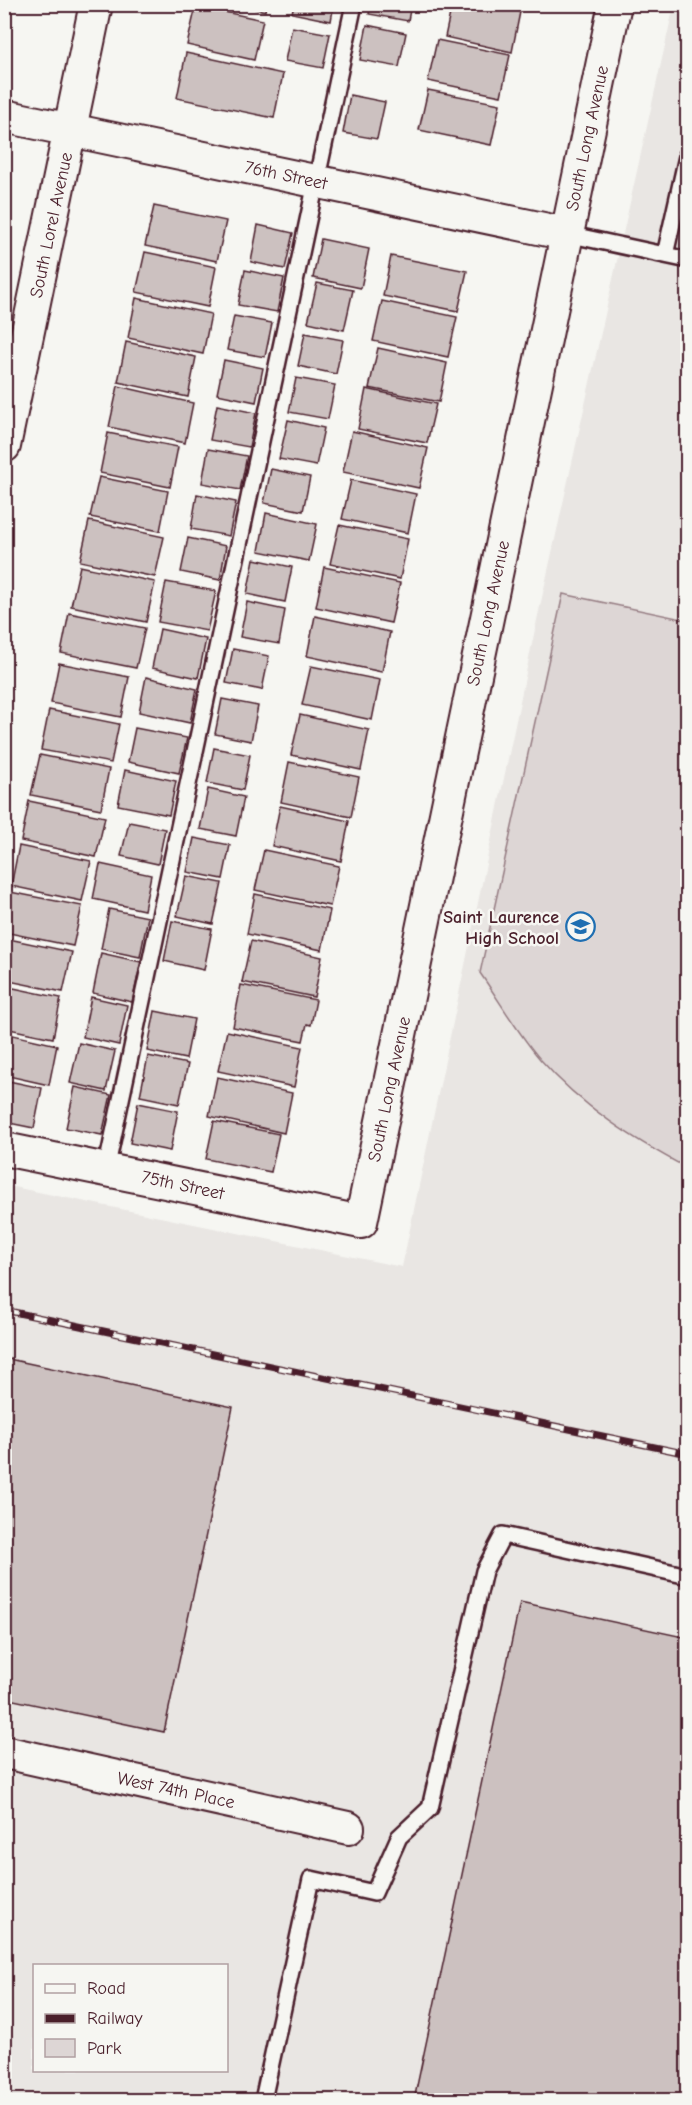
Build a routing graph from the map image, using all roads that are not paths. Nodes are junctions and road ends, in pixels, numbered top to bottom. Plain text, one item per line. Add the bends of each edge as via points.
1 (96, 4) edge
2 (354, 4) edge
3 (615, 4) edge
4 (4, 116) edge
5 (70, 130) junction
6 (687, 152) edge
7 (316, 182) junction
8 (567, 234) junction
9 (665, 255) junction
10 (687, 260) edge
11 (4, 446) edge
12 (4, 1149) edge
13 (106, 1170) junction
14 (361, 1222) joint
15 (687, 1576) edge
16 (4, 1752) edge
17 (348, 1828) dead end
18 (263, 2100) edge

1 - 5 street, South Lorel Avenue
2 - 7 lane
3 - 8 street, South Long Avenue
4 - 5 street, 76th Street
5 - 7 street, 76th Street
5 - 11 street, South Lorel Avenue
6 - 9 lane
7 - 8 street, 76th Street
7 - 13 lane
8 - 9 lane
8 - 14 street, South Long Avenue
9 - 10 lane
12 - 13 street, 75th Street
13 - 14 street, 75th Street
15 - 18 lane via 503,1535 484,1571 430,1808 399,1837 374,1893 310,1880
16 - 17 street, West 74th Place

